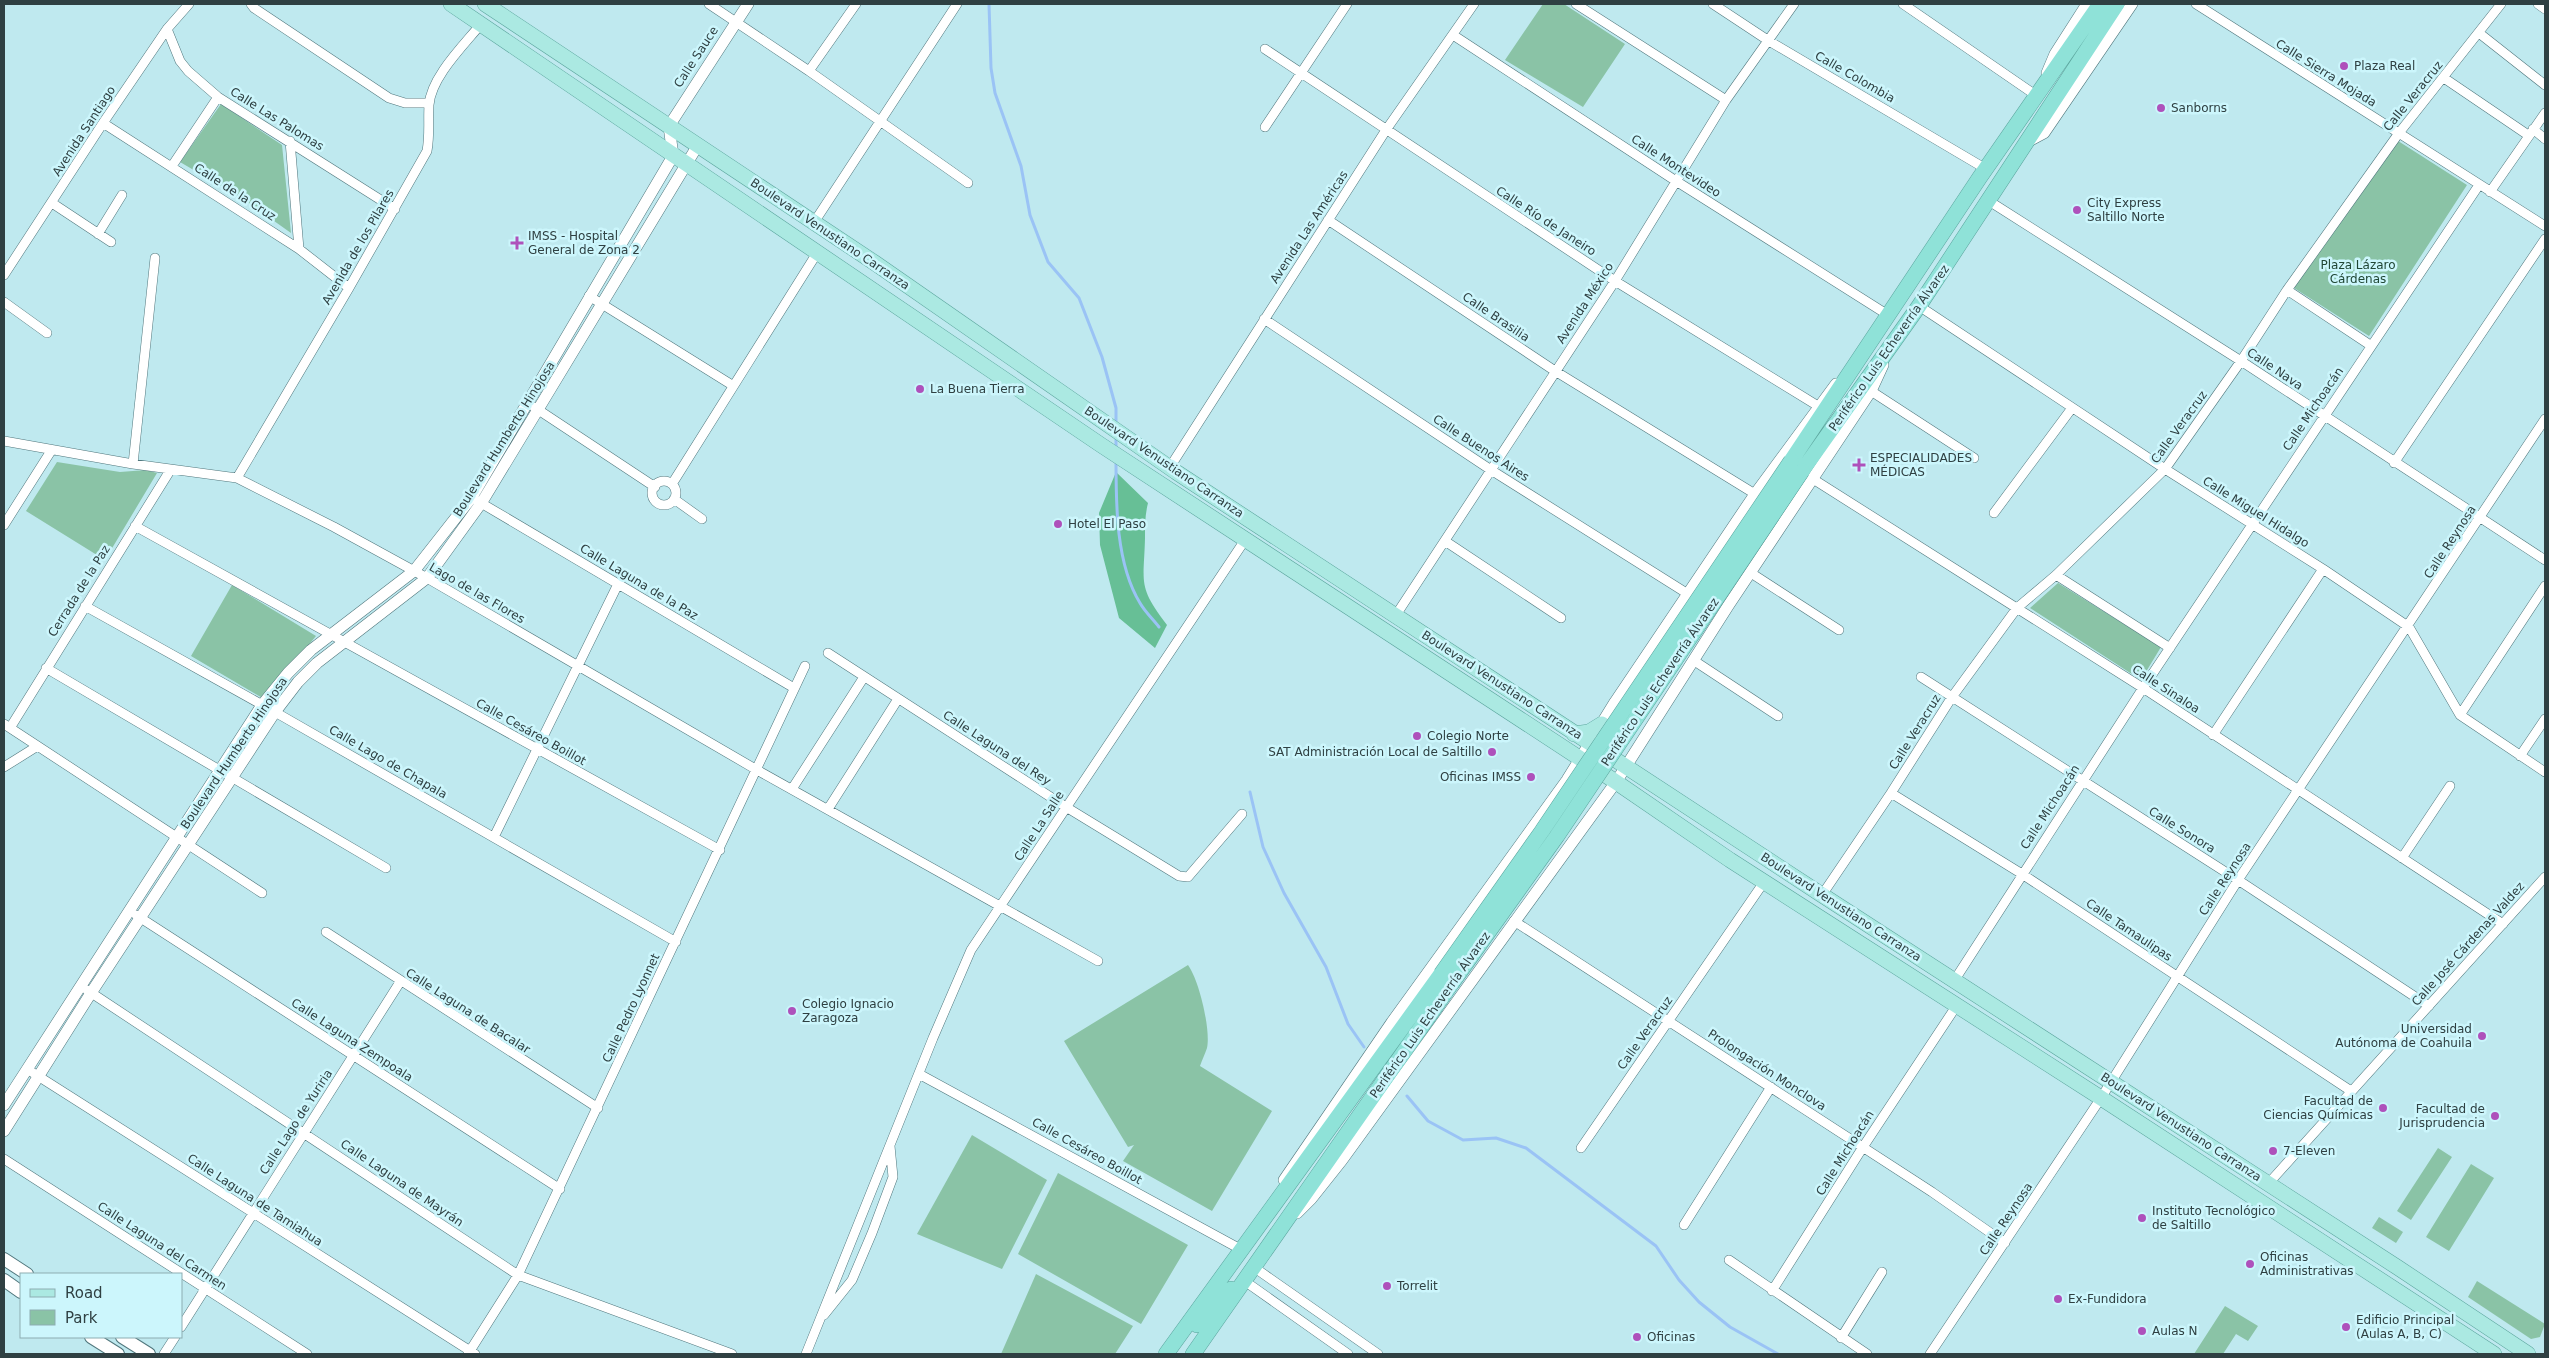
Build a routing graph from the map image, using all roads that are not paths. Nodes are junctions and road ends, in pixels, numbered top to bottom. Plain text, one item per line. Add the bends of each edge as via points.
1 (189, 4) edge
2 (251, 4) edge
3 (451, 4) edge
4 (485, 4) edge
5 (708, 4) edge
6 (748, 4) edge
7 (856, 4) edge
8 (957, 4) edge
9 (1347, 4) edge
10 (1474, 4) edge
11 (1576, 4) edge
12 (1713, 4) edge
13 (1794, 4) edge
14 (1903, 4) edge
15 (2087, 4) edge
16 (2100, 4) edge
17 (2117, 4) edge
18 (2132, 4) edge
19 (2196, 4) edge
20 (2501, 4) edge
21 (2538, 4) edge
22 (2545, 9) edge
23 (736, 22) junction
24 (481, 24) junction
25 (167, 29) junction
26 (2479, 34) junction
27 (1453, 35) junction
28 (1769, 41) junction
29 (1265, 49) dead end
30 (809, 71) junction
31 (1301, 73) junction
32 (2444, 78) junction
33 (2545, 85) edge
34 (2040, 92) junction
35 (218, 97) junction
36 (1726, 100) junction
37 (429, 103) junction
38 (2545, 113) edge
39 (880, 120) junction
40 (103, 123) junction
41 (669, 126) junction
42 (1265, 127) dead end
43 (1386, 130) junction
44 (2530, 132) junction
45 (2399, 133) junction
46 (2545, 139) edge
47 (290, 141) junction
48 (2025, 142) junction
49 (698, 145) junction
50 (673, 156) junction
51 (686, 164) junction
52 (172, 166) junction
53 (1986, 169) junction
54 (1676, 181) junction
55 (968, 183) dead end
56 (2479, 185) junction
57 (2490, 192) junction
58 (122, 194) dead end
59 (1988, 201) junction
60 (52, 203) junction
61 (395, 209) junction
62 (640, 212) junction
63 (652, 220) junction
64 (1328, 220) junction
65 (813, 224) junction
66 (2545, 226) edge
67 (98, 234) junction
68 (2545, 239) edge
69 (112, 242) dead end
70 (299, 249) junction
71 (817, 253) junction
72 (155, 258) dead end
73 (4, 275) edge
74 (1614, 281) junction
75 (349, 288) junction
76 (2287, 290) junction
77 (590, 296) junction
78 (4, 302) edge
79 (602, 304) junction
80 (1919, 306) junction
81 (1888, 315) junction
82 (1264, 319) junction
83 (47, 333) dead end
84 (1893, 343) junction
85 (2370, 345) junction
86 (2241, 361) junction
87 (1555, 371) junction
88 (1848, 376) junction
89 (732, 386) junction
90 (1871, 391) junction
91 (527, 402) junction
92 (1818, 406) junction
93 (2072, 408) junction
94 (539, 411) junction
95 (2323, 417) junction
96 (2545, 419) edge
97 (4, 441) edge
98 (51, 451) junction
99 (1974, 458) dead end
100 (2394, 463) junction
101 (133, 464) junction
102 (1170, 467) junction
103 (172, 469) junction
104 (2165, 469) junction
105 (1491, 470) junction
106 (1802, 470) junction
107 (237, 478) junction
108 (672, 484) junction
109 (655, 487) junction
110 (1755, 494) junction
111 (674, 499) junction
112 (477, 500) junction
113 (1994, 513) dead end
114 (2480, 518) junction
115 (702, 519) dead end
116 (2252, 523) junction
117 (4, 526) edge
118 (135, 526) junction
119 (1245, 540) junction
120 (1445, 541) junction
121 (2545, 560) edge
122 (2323, 569) junction
123 (414, 571) junction
124 (1751, 572) junction
125 (2056, 575) junction
126 (428, 578) junction
127 (618, 584) junction
128 (2545, 586) edge
129 (1688, 594) junction
130 (85, 606) junction
131 (2018, 608) junction
132 (1396, 615) junction
133 (1561, 618) dead end
134 (2409, 627) junction
135 (1839, 630) dead end
136 (330, 635) junction
137 (342, 642) junction
138 (2170, 648) junction
139 (828, 653) dead end
140 (1694, 660) junction
141 (578, 666) junction
142 (805, 666) dead end
143 (46, 668) junction
144 (864, 677) junction
145 (1921, 677) dead end
146 (794, 688) junction
147 (2143, 688) junction
148 (1952, 697) junction
149 (898, 699) junction
150 (1615, 702) junction
151 (262, 705) junction
152 (275, 712) junction
153 (2460, 715) junction
154 (1778, 716) dead end
155 (2545, 719) edge
156 (1602, 724) junction
157 (7, 726) edge
158 (1574, 734) junction
159 (2213, 735) junction
160 (1590, 744) junction
161 (1639, 744) junction
162 (36, 746) junction
163 (538, 750) junction
164 (2520, 756) junction
165 (1580, 760) junction
166 (4, 767) edge
167 (1625, 767) junction
168 (757, 770) junction
169 (220, 771) junction
170 (2545, 772) edge
171 (232, 778) junction
172 (2082, 781) junction
173 (1566, 782) junction
174 (1616, 782) junction
175 (2450, 786) dead end
176 (792, 789) junction
177 (2299, 790) junction
178 (1891, 793) junction
179 (1598, 807) junction
180 (1066, 808) junction
181 (828, 810) junction
182 (1242, 814) dead end
183 (177, 837) junction
184 (494, 837) junction
185 (189, 844) junction
186 (720, 850) junction
187 (2402, 858) junction
188 (386, 868) dead end
189 (2022, 874) junction
190 (2545, 877) edge
191 (2238, 880) junction
192 (1764, 882) junction
193 (262, 893) dead end
194 (1822, 895) junction
195 (1002, 906) junction
196 (130, 911) junction
197 (141, 918) junction
198 (1514, 921) junction
199 (2503, 924) junction
200 (326, 932) dead end
201 (676, 942) junction
202 (1098, 961) dead end
203 (1447, 978) junction
204 (2178, 978) junction
205 (1954, 981) junction
206 (400, 982) junction
207 (86, 990) junction
208 (1957, 1005) junction
209 (2429, 1006) junction
210 (1669, 1020) junction
211 (354, 1056) junction
212 (27, 1069) junction
213 (919, 1074) junction
214 (38, 1076) junction
215 (2111, 1082) junction
216 (1771, 1087) junction
217 (2351, 1091) junction
218 (2101, 1098) junction
219 (4, 1105) edge
220 (598, 1108) junction
221 (4, 1131) edge
222 (303, 1133) junction
223 (890, 1146) junction
224 (1862, 1147) junction
225 (1581, 1148) dead end
226 (4, 1159) edge
227 (2268, 1184) junction
228 (560, 1189) junction
229 (254, 1213) junction
230 (1290, 1218) junction
231 (1264, 1221) junction
232 (1684, 1225) dead end
233 (2005, 1243) junction
234 (1242, 1250) junction
235 (4, 1259) edge
236 (1729, 1260) dead end
237 (1255, 1268) junction
238 (1882, 1272) dead end
239 (25, 1273) edge
240 (182, 1273) edge
241 (182, 1273) edge
242 (518, 1275) junction
243 (4, 1280) edge
244 (1246, 1282) junction
245 (205, 1288) junction
246 (20, 1291) edge
247 (1772, 1291) junction
248 (817, 1323) junction
249 (182, 1325) edge
250 (93, 1338) edge
251 (124, 1338) edge
252 (174, 1338) edge
253 (1841, 1338) junction
254 (1176, 1340) junction
255 (2488, 1352) edge
256 (118, 1354) edge
257 (149, 1354) edge
258 (164, 1354) edge
259 (307, 1354) edge
260 (471, 1354) edge
261 (732, 1354) edge
262 (806, 1354) edge
263 (1166, 1354) edge
264 (1194, 1354) edge
265 (1348, 1354) edge
266 (1378, 1354) edge
267 (1866, 1354) edge
268 (1930, 1354) edge
269 (2528, 1354) edge

1 - 25 street, Avenida Santiago
2 - 37 street via 389,98 405,103
3 - 24 main road, Boulevard Venustiano Carranza
4 - 41 main road, Boulevard Venustiano Carranza
5 - 23 street
6 - 23 street, Calle Sauce
7 - 30 street
8 - 39 street
9 - 31 street
10 - 27 street, Avenida Las Américas
11 - 36 street
12 - 28 street, Calle Colombia
13 - 28 street, Avenida México
14 - 34 street
15 - 34 street via 2055,54
16 - 34 highway, Periférico Luis Echeverría Álvarez
17 - 48 highway, Periférico Luis Echeverría Álvarez
18 - 48 street via 2044,133
19 - 45 street, Calle Sierra Mojada
20 - 26 street, Calle Veracruz
21 - 22 street
23 - 30 street
23 - 41 street, Calle Sauce
24 - 37 street, Avenida de los Pilares via 438,80
24 - 50 main road, Boulevard Venustiano Carranza
25 - 35 street, Calle Las Palomas via 180,61
25 - 40 street, Avenida Santiago
26 - 32 street, Calle Veracruz
26 - 33 street
27 - 43 street, Avenida Las Américas
27 - 54 street, Calle Montevideo
28 - 36 street, Avenida México
28 - 53 street, Calle Colombia
29 - 31 street, Calle Río de Janeiro
30 - 39 street
31 - 42 street
31 - 43 street, Calle Río de Janeiro
32 - 44 street
32 - 45 street, Calle Veracruz
34 - 53 highway, Periférico Luis Echeverría Álvarez
35 - 47 street, Calle Las Palomas
35 - 52 street
36 - 54 street, Avenida México
37 - 61 street, Avenida de los Pilares via 427,151
38 - 44 street
39 - 55 street
39 - 65 street
40 - 52 street, Calle de la Cruz
40 - 60 street, Avenida Santiago
41 - 49 main road, Boulevard Venustiano Carranza
41 - 50 street
43 - 64 street, Avenida Las Américas
43 - 74 street, Calle Río de Janeiro
44 - 46 street
44 - 57 street
45 - 56 street, Calle Sierra Mojada
45 - 76 street, Calle Veracruz
47 - 61 street, Calle Las Palomas
47 - 70 street
48 - 59 highway, Periférico Luis Echeverría Álvarez
49 - 51 street, Boulevard Humberto Hinojosa
49 - 65 main road, Boulevard Venustiano Carranza
50 - 51 main road, Boulevard Venustiano Carranza
50 - 62 street, Boulevard Humberto Hinojosa
51 - 63 street, Boulevard Humberto Hinojosa
51 - 71 main road, Boulevard Venustiano Carranza
52 - 70 street, Calle de la Cruz
53 - 81 highway, Periférico Luis Echeverría Álvarez
54 - 74 street, Avenida México
54 - 81 street, Calle Montevideo
56 - 57 street, Calle Sierra Mojada
56 - 85 street, Calle Michoacán
57 - 66 street, Calle Sierra Mojada
58 - 67 street
59 - 80 highway, Periférico Luis Echeverría Álvarez
59 - 86 street, Calle Nava
60 - 67 street
60 - 73 street, Avenida Santiago
61 - 75 street, Avenida de los Pilares
62 - 63 street
62 - 77 street, Boulevard Humberto Hinojosa
63 - 79 street, Boulevard Humberto Hinojosa
64 - 82 street, Avenida Las Américas
64 - 87 street, Calle Brasilia
65 - 102 main road, Boulevard Venustiano Carranza
67 - 69 street
68 - 100 street
70 - 75 street, Calle de la Cruz
71 - 89 street
71 - 119 main road, Boulevard Venustiano Carranza
72 - 101 street
74 - 87 street, Avenida México
74 - 92 street, Calle Río de Janeiro
75 - 107 street, Avenida de los Pilares
76 - 85 street
76 - 86 street, Calle Veracruz
77 - 79 street
77 - 91 street, Boulevard Humberto Hinojosa
78 - 83 street
79 - 89 street
79 - 94 street, Boulevard Humberto Hinojosa
80 - 84 highway, Periférico Luis Echeverría Álvarez
80 - 93 street, Calle Miguel Hidalgo
81 - 88 highway, Periférico Luis Echeverría Álvarez
82 - 102 street, Avenida Las Américas
82 - 105 street, Calle Buenos Aires
84 - 90 street
84 - 106 highway, Periférico Luis Echeverría Álvarez
85 - 95 street, Calle Michoacán
86 - 95 street, Calle Nava
86 - 104 street, Calle Veracruz
87 - 105 street, Avenida México
87 - 110 street, Calle Brasilia
88 - 92 street, Periférico Luis Echeverría Álvarez via 1838,382
88 - 106 highway, Periférico Luis Echeverría Álvarez
89 - 108 street
90 - 99 street
90 - 106 street
91 - 94 street
91 - 112 street, Boulevard Humberto Hinojosa
92 - 110 street, Periférico Luis Echeverría Álvarez
93 - 104 street, Calle Miguel Hidalgo
93 - 113 street
94 - 109 street
94 - 112 street, Boulevard Humberto Hinojosa
95 - 100 street, Calle Nava
95 - 116 street, Calle Michoacán
96 - 114 street, Calle Reynosa
97 - 98 street, Lago de las Flores
98 - 101 street, Lago de las Flores
98 - 117 street
100 - 114 street, Calle Nava
101 - 103 street, Lago de las Flores
102 - 132 main road, Boulevard Venustiano Carranza
103 - 107 street, Lago de las Flores
103 - 118 street, Cerrada de la Paz
104 - 116 street, Calle Miguel Hidalgo
104 - 125 street, Calle Veracruz
105 - 120 street, Avenida México
105 - 129 street, Calle Buenos Aires
106 - 124 street
106 - 131 street, Calle Sinaloa
106 - 203 highway, Periférico Luis Echeverría Álvarez, bridge via 1542,831
107 - 123 street, Lago de las Flores via 334,526
108 - 109 street via 663,482
108 - 111 street via 676,491
109 - 111 street via 653,494 660,504 668,504
110 - 129 street, Periférico Luis Echeverría Álvarez
111 - 115 street
112 - 123 street, Boulevard Humberto Hinojosa
112 - 126 street, Boulevard Humberto Hinojosa
112 - 127 street, Calle Laguna de la Paz
114 - 121 street, Calle Nava
114 - 134 street, Calle Reynosa
116 - 122 street, Calle Miguel Hidalgo
116 - 138 street, Calle Michoacán
118 - 130 street, Cerrada de la Paz
118 - 136 street, Calle Cesáreo Boillot
119 - 165 main road, Boulevard Venustiano Carranza
119 - 180 street, Calle La Salle
120 - 132 street, Avenida México
120 - 133 street
122 - 134 street, Calle Miguel Hidalgo
122 - 159 street
123 - 126 street, Lago de las Flores
123 - 136 street, Boulevard Humberto Hinojosa
124 - 135 street
124 - 140 street
125 - 131 street, Calle Veracruz
125 - 138 street
126 - 137 street, Boulevard Humberto Hinojosa
126 - 141 street, Lago de las Flores
127 - 141 street
127 - 146 street, Calle Laguna de la Paz
128 - 153 street
129 - 150 street, Periférico Luis Echeverría Álvarez
130 - 143 street, Cerrada de la Paz
130 - 151 street, Calle Lago de Chapala
131 - 147 street, Calle Sinaloa
131 - 148 street, Calle Veracruz
132 - 158 main road, Boulevard Venustiano Carranza
134 - 153 street, Calle Miguel Hidalgo
134 - 177 street, Calle Reynosa
136 - 137 street, Calle Cesáreo Boillot
136 - 151 street, Boulevard Humberto Hinojosa via 288,673
137 - 152 street, Boulevard Humberto Hinojosa via 298,682
137 - 163 street, Calle Cesáreo Boillot
138 - 147 street, Calle Michoacán
139 - 144 street, Calle Laguna del Rey
140 - 154 street
140 - 161 street
141 - 163 street
141 - 168 street, Lago de las Flores
142 - 146 street, Calle Pedro Lyonnet
143 - 157 street, Cerrada de la Paz
143 - 169 street
144 - 149 street, Calle Laguna del Rey
144 - 176 street
145 - 148 street, Calle Sonora
146 - 168 street, Calle Pedro Lyonnet
147 - 159 street, Calle Sinaloa
147 - 172 street, Calle Michoacán
148 - 172 street, Calle Sonora
148 - 178 street, Calle Veracruz
149 - 180 street, Calle Laguna del Rey
149 - 181 street
150 - 156 street, Periférico Luis Echeverría Álvarez
150 - 161 street via 1606,728 1610,741 1623,748
151 - 152 street, Calle Lago de Chapala
151 - 169 street, Boulevard Humberto Hinojosa
152 - 171 street, Boulevard Humberto Hinojosa
152 - 184 street, Calle Lago de Chapala
153 - 164 street, Calle Miguel Hidalgo
155 - 164 street
156 - 158 main road via 1589,732
156 - 160 street, Periférico Luis Echeverría Álvarez
157 - 162 street
158 - 160 main road, Boulevard Venustiano Carranza
159 - 177 street, Calle Sinaloa
160 - 165 street, Periférico Luis Echeverría Álvarez
160 - 167 main road, Boulevard Venustiano Carranza
161 - 167 street
162 - 166 street
162 - 183 street
163 - 184 street
163 - 186 street, Calle Cesáreo Boillot
164 - 170 street, Calle Miguel Hidalgo
165 - 173 street, Periférico Luis Echeverría Álvarez
165 - 174 main road, Boulevard Venustiano Carranza
167 - 174 street
167 - 194 main road, Boulevard Venustiano Carranza
168 - 176 street, Lago de las Flores
168 - 186 street, Calle Pedro Lyonnet
169 - 171 street
169 - 183 street, Boulevard Humberto Hinojosa
171 - 185 street, Boulevard Humberto Hinojosa
171 - 188 street
172 - 189 street, Calle Michoacán
172 - 191 street, Calle Sonora
173 - 179 street via 1581,778 1593,784 1597,790
173 - 231 street, Periférico Luis Echeverría Álvarez via 1297,1159
174 - 179 street
174 - 192 main road, Boulevard Venustiano Carranza
175 - 187 street
176 - 181 street, Lago de las Flores
177 - 187 street, Calle Sinaloa
177 - 191 street, Calle Reynosa
178 - 189 street, Calle Tamaulipas
178 - 194 street, Calle Veracruz
179 - 198 street
180 - 182 street, Calle Laguna del Rey via 1179,876 1191,874
180 - 195 street, Calle La Salle
181 - 195 street, Lago de las Flores
183 - 185 street
183 - 196 street, Boulevard Humberto Hinojosa
184 - 201 street, Calle Lago de Chapala
185 - 193 street
185 - 197 street, Boulevard Humberto Hinojosa
186 - 201 street, Calle Pedro Lyonnet
187 - 199 street, Calle Sinaloa
189 - 204 street, Calle Tamaulipas
189 - 205 street, Calle Michoacán
190 - 199 street, Calle José Cárdenas Valdez
191 - 204 street, Calle Reynosa
191 - 209 street, Calle Sonora
192 - 208 main road, Boulevard Venustiano Carranza
192 - 210 street, Calle Veracruz
194 - 205 main road, Boulevard Venustiano Carranza
195 - 202 street, Lago de las Flores
195 - 213 street, Calle La Salle via 971,950
196 - 197 street, Calle Laguna Zempoala
196 - 207 street, Boulevard Humberto Hinojosa
197 - 207 street, Boulevard Humberto Hinojosa
197 - 211 street, Calle Laguna Zempoala
198 - 210 street, Prolongación Monclova
198 - 230 street via 1342,1160 1312,1199
199 - 209 street, Calle José Cárdenas Valdez
200 - 206 street, Calle Laguna de Bacalar
201 - 220 street, Calle Pedro Lyonnet
203 - 230 highway, Periférico Luis Echeverría Álvarez
203 - 231 highway, Periférico Luis Echeverría Álvarez
204 - 215 street, Calle Reynosa
204 - 217 street, Calle Tamaulipas
205 - 215 main road, Boulevard Venustiano Carranza
206 - 211 street, Calle Lago de Yuriria
206 - 220 street, Calle Laguna de Bacalar
207 - 212 street, Boulevard Humberto Hinojosa
207 - 214 street, Boulevard Humberto Hinojosa
207 - 222 street, Calle Laguna de Mayrán
208 - 218 main road, Boulevard Venustiano Carranza
208 - 224 street, Calle Michoacán
209 - 217 street, Calle José Cárdenas Valdez
210 - 216 street, Prolongación Monclova
210 - 225 street, Calle Veracruz
211 - 222 street, Calle Lago de Yuriria
211 - 228 street, Calle Laguna Zempoala
212 - 214 street, Calle Laguna de Tamiahua
212 - 219 street, Boulevard Humberto Hinojosa
213 - 223 street, Calle La Salle
213 - 234 street, Calle Cesáreo Boillot
214 - 221 street, Boulevard Humberto Hinojosa
214 - 229 street, Calle Laguna de Tamiahua
215 - 218 street, Calle Reynosa
215 - 227 main road, Boulevard Venustiano Carranza
216 - 224 street, Prolongación Monclova
216 - 232 street
217 - 227 street, Calle José Cárdenas Valdez
218 - 233 street, Calle Reynosa
218 - 255 main road, Boulevard Venustiano Carranza
220 - 228 street, Calle Pedro Lyonnet
222 - 229 street, Calle Lago de Yuriria
222 - 242 street, Calle Laguna de Mayrán
223 - 248 street, Calle La Salle
223 - 248 street, Calle La Salle via 893,1177 872,1233 852,1280
224 - 233 street, Prolongación Monclova
224 - 247 street, Calle Michoacán
226 - 241 street, Calle Laguna del Carmen
227 - 269 main road, Boulevard Venustiano Carranza
228 - 242 street, Calle Pedro Lyonnet
229 - 245 street, Calle Lago de Yuriria
229 - 260 street, Calle Laguna de Tamiahua
230 - 237 highway, Periférico Luis Echeverría Álvarez
231 - 234 highway, Periférico Luis Echeverría Álvarez
233 - 268 street, Calle Reynosa
234 - 254 highway, Periférico Luis Echeverría Álvarez
235 - 239 main road
236 - 247 street
237 - 244 highway, Periférico Luis Echeverría Álvarez
237 - 254 highway via 1228,1291 1204,1319
237 - 266 street
238 - 253 street
240 - 245 street, Calle Laguna del Carmen
242 - 260 street, Calle Pedro Lyonnet
242 - 261 street, Calle Laguna de Mayrán
243 - 246 main road
244 - 264 highway, Periférico Luis Echeverría Álvarez
244 - 265 street
245 - 249 street, Calle Lago de Yuriria
245 - 259 street, Calle Laguna del Carmen
247 - 253 street
248 - 262 street, Calle La Salle
250 - 256 main road
251 - 257 main road
252 - 258 street
253 - 267 street
254 - 263 highway, Periférico Luis Echeverría Álvarez

